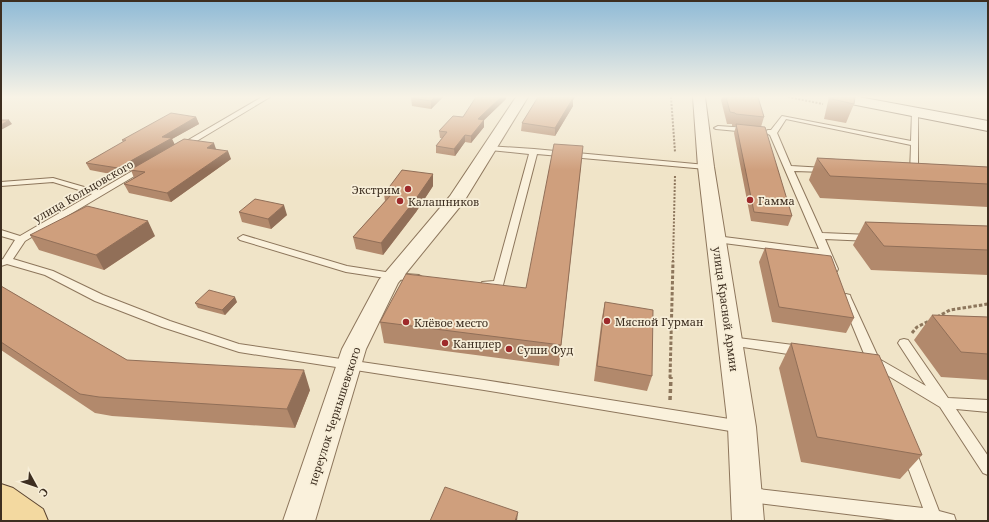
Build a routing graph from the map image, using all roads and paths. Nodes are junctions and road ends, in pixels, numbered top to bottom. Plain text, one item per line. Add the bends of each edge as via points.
1 (225, 121) edge
2 (507, 121) edge
3 (672, 121) edge
4 (701, 121) edge
5 (781, 121) edge
6 (805, 121) edge
7 (915, 121) edge
8 (964, 121) edge
9 (988, 126) edge
10 (718, 128) dead end
11 (774, 133) junction
12 (915, 144) junction
13 (490, 148) junction
14 (177, 149) edge
15 (534, 151) junction
16 (675, 164) junction
17 (150, 165) edge
18 (706, 167) junction
19 (789, 168) junction
20 (834, 170) edge
21 (914, 173) edge
22 (1, 184) edge
23 (100, 194) junction
24 (1, 233) edge
25 (819, 236) junction
26 (243, 238) dead end
27 (880, 238) edge
28 (21, 239) junction
29 (716, 239) junction
30 (826, 253) junction
31 (4, 262) edge
32 (392, 276) junction
33 (430, 279) edge
34 (475, 283) edge
35 (988, 304) edge
36 (730, 341) junction
37 (904, 343) joint
38 (811, 353) edge
39 (858, 359) edge
40 (874, 362) junction
41 (349, 366) junction
42 (883, 384) edge
43 (944, 403) junction
44 (988, 406) edge
45 (669, 416) junction
46 (742, 427) junction
47 (906, 443) edge
48 (986, 461) edge
49 (746, 495) junction
50 (1, 500) edge
51 (941, 519) edge
52 (31, 521) edge
53 (299, 521) edge
54 (748, 521) edge

1 - 14 lane
2 - 13 street, переулок Чернышевского
3 - 16 path
4 - 18 street, улица Красной Армии
5 - 11 lane
6 - 12 lane
7 - 12 lane
8 - 9 main road
10 - 11 lane
11 - 19 lane
12 - 21 lane
13 - 15 lane
13 - 32 street, переулок Чернышевского via 457,199
15 - 16 lane
15 - 34 lane via 498,285
16 - 18 lane
16 - 45 path
17 - 23 lane, улица Кольцовского
18 - 29 street, улица Красной Армии
19 - 20 lane
19 - 25 lane
22 - 23 lane via 53,180
23 - 28 lane, улица Кольцовского
24 - 28 lane
25 - 27 lane
25 - 30 lane
26 - 32 lane via 346,269
28 - 31 lane, улица Кольцовского
29 - 30 lane
29 - 36 street, улица Красной Армии
30 - 40 lane
31 - 41 lane via 49,272 98,298 239,348
32 - 33 lane
32 - 41 street, переулок Чернышевского via 354,349
35 - 37 path via 950,310 917,327
36 - 38 lane
36 - 46 street, улица Красной Армии
37 - 43 lane
39 - 40 lane
40 - 42 lane
40 - 43 lane
41 - 45 lane via 484,385
41 - 53 street, переулок Чернышевского
43 - 44 lane
43 - 48 lane
45 - 46 lane
46 - 49 street, улица Красной Армии
47 - 51 lane
49 - 51 lane
49 - 54 street, улица Красной Армии
50 - 52 main road

